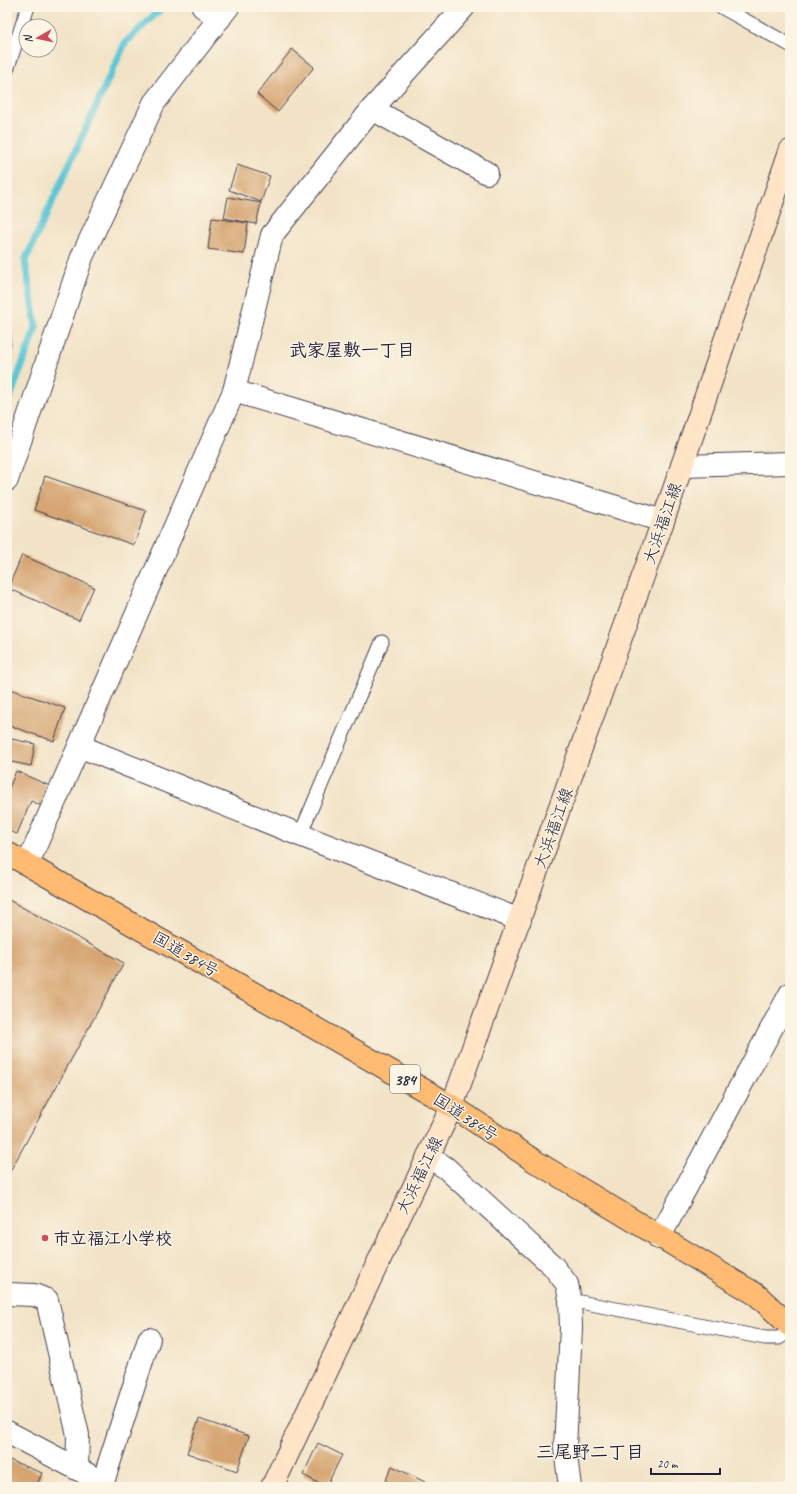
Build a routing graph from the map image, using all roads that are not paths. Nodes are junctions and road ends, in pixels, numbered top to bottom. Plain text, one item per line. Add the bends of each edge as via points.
1 (28, 7) edge
2 (464, 7) edge
3 (721, 7) edge
4 (217, 11) edge
5 (790, 45) edge
6 (7, 70) edge
7 (372, 109) junction
8 (790, 151) edge
9 (487, 173) dead end
10 (234, 391) junction
11 (790, 463) edge
12 (682, 466) junction
13 (7, 480) edge
14 (663, 521) junction
15 (382, 642) dead end
16 (79, 746) junction
17 (300, 835) junction
18 (7, 853) edge
19 (28, 864) junction
20 (520, 920) junction
21 (790, 994) edge
22 (452, 1106) junction
23 (428, 1156) junction
24 (659, 1238) junction
25 (7, 1294) edge
26 (570, 1300) junction
27 (790, 1326) edge
28 (790, 1331) edge
29 (149, 1339) dead end
30 (7, 1432) edge
31 (77, 1468) junction
32 (108, 1484) edge
33 (272, 1487) edge
34 (570, 1487) edge

1 - 6 lane
2 - 7 street
3 - 5 lane
4 - 13 street via 154,103 86,250
7 - 9 street
7 - 10 street via 272,236
8 - 12 main road, 大浜福江線
10 - 14 street
10 - 16 street
11 - 12 street
12 - 14 main road, 大浜福江線
14 - 20 main road, 大浜福江線
15 - 17 lane
16 - 17 street
16 - 19 street
17 - 20 street
18 - 19 highway, 国道384号 / 384
19 - 22 highway, 国道384号 / 384
20 - 22 main road, 大浜福江線
21 - 24 street
22 - 23 main road, 大浜福江線
22 - 24 highway, 国道384号 / 384 via 536,1162
23 - 26 street via 446,1168 553,1266 567,1284
23 - 33 main road, 大浜福江線
24 - 27 highway, 国道384号 / 384 via 757,1296
25 - 31 street via 34,1295 48,1300 78,1435
26 - 28 lane via 765,1338 779,1338
26 - 34 street via 565,1448
29 - 32 street
30 - 31 street
31 - 32 street

